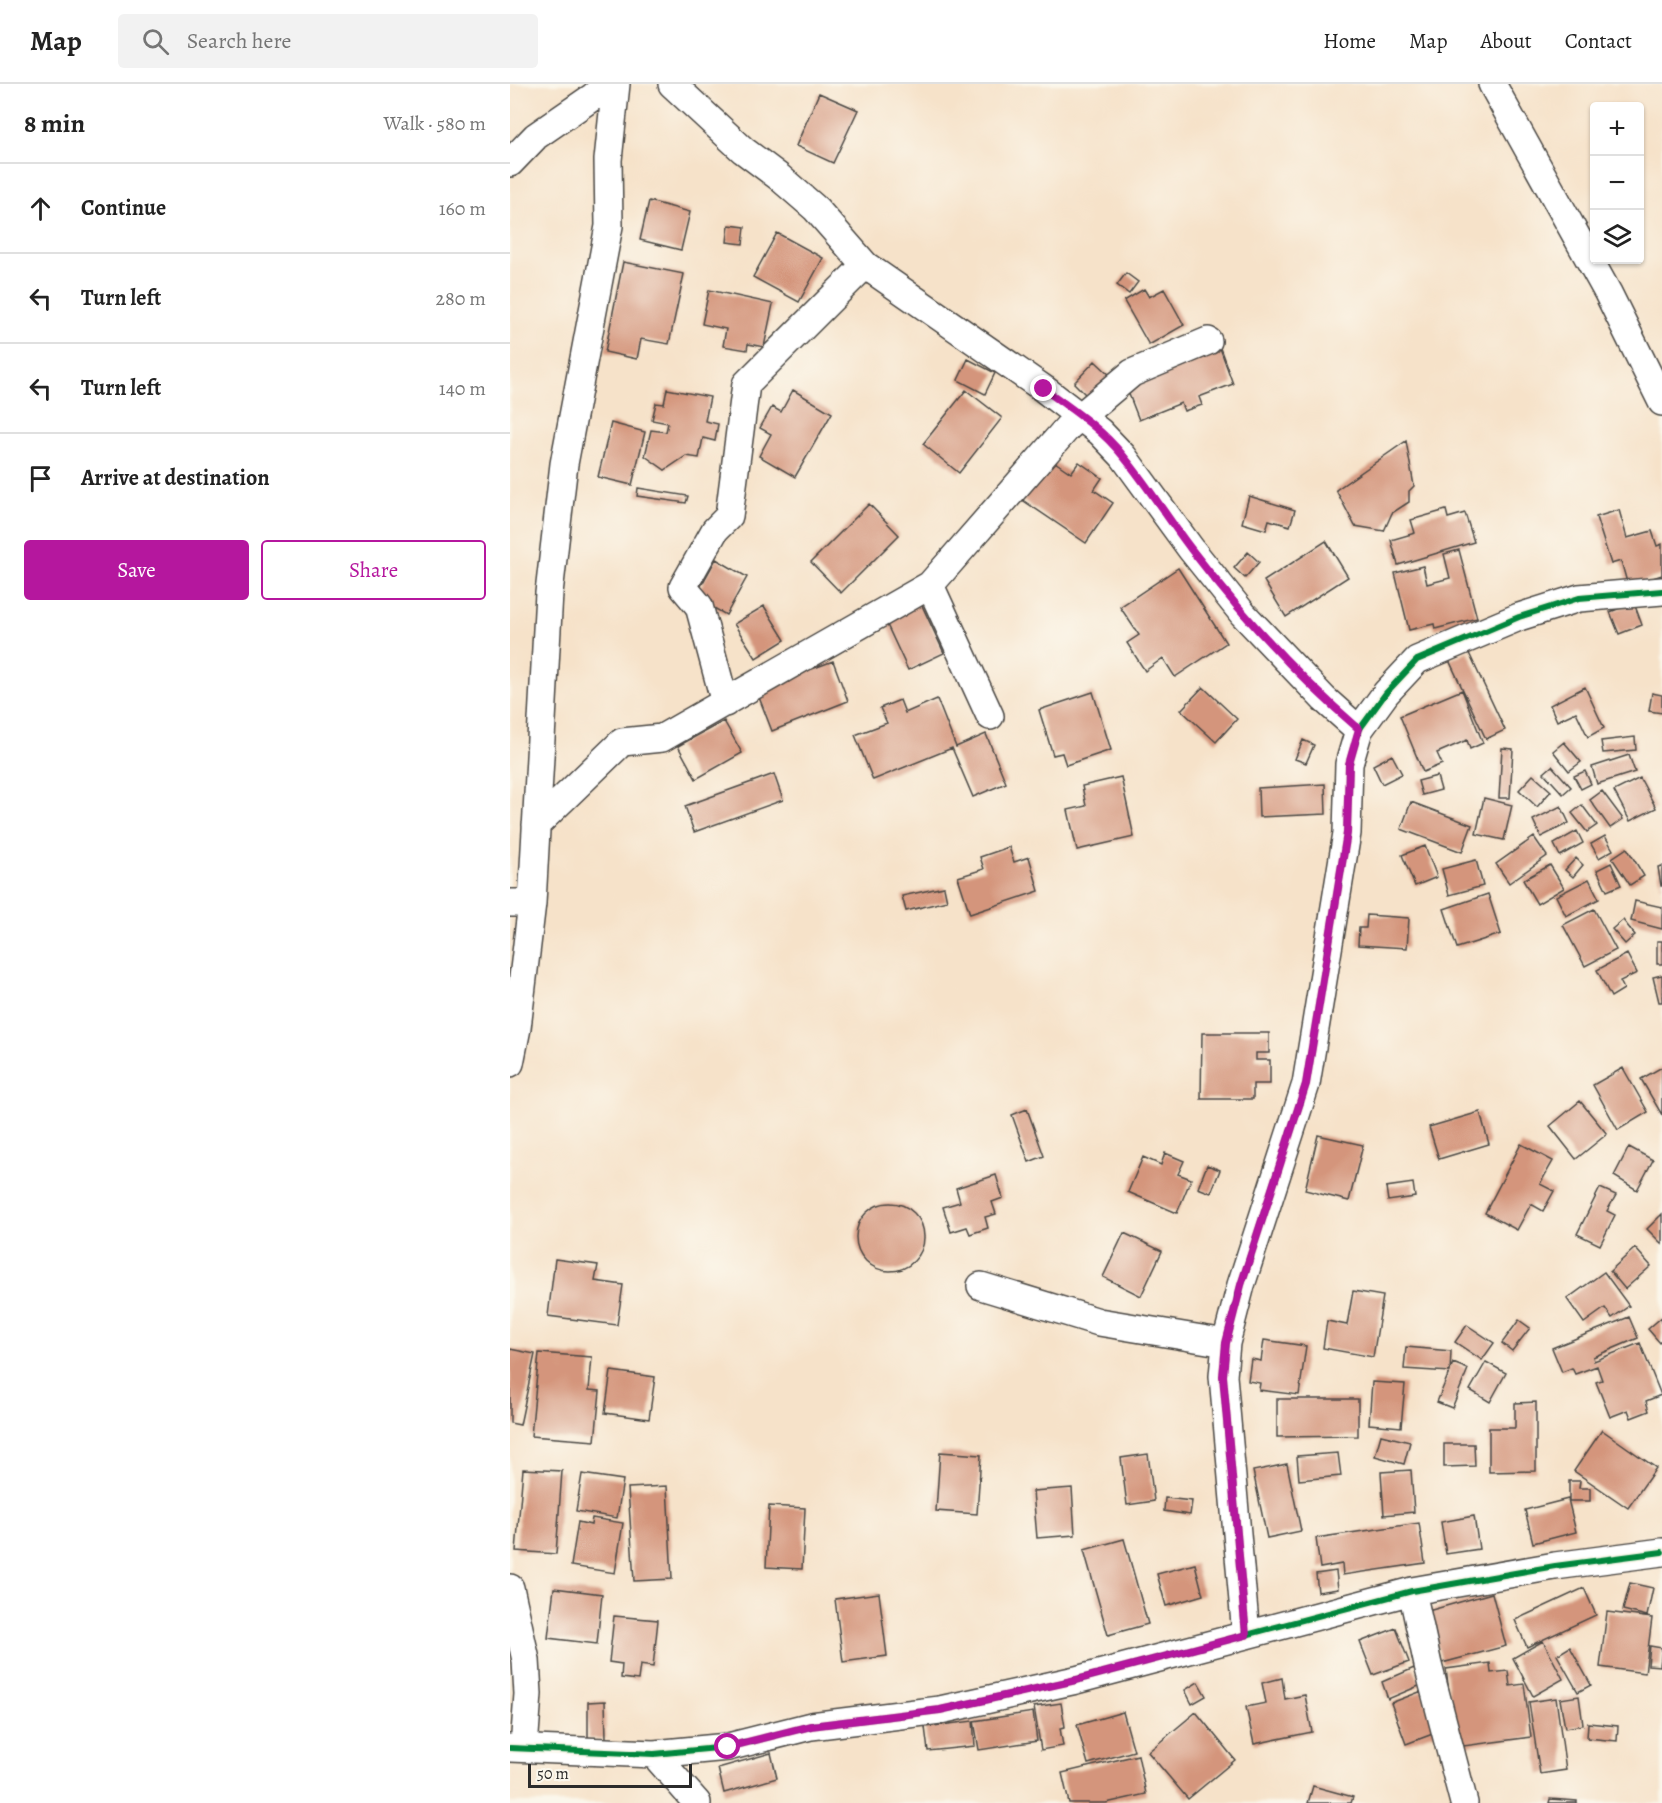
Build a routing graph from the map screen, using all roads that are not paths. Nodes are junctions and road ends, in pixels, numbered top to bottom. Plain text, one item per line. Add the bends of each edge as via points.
1 (607, 84) edge
2 (616, 84) edge
3 (672, 84) edge
4 (1492, 84) edge
5 (510, 163) edge
6 (865, 265) junction
7 (1208, 341) dead end
8 (1662, 402) edge
9 (1080, 415) junction
10 (930, 585) junction
11 (1662, 591) edge
12 (725, 703) junction
13 (990, 716) dead end
14 (1359, 729) junction
15 (536, 825) junction
16 (521, 903) edge
17 (514, 1028) edge
18 (510, 1063) edge
19 (981, 1286) dead end
20 (1226, 1343) junction
21 (1661, 1547) edge
22 (510, 1588) edge
23 (1412, 1591) junction
24 (1246, 1635) junction
25 (517, 1748) edge
26 (654, 1754) junction
27 (698, 1803) edge
28 (1464, 1803) edge

1 - 5 street via 536,136
2 - 15 street via 608,159 609,226 564,464 549,593
3 - 6 street via 743,150 816,209
4 - 8 street via 1608,293
6 - 9 street
6 - 12 street via 746,384 729,516 715,530 683,587 699,606
7 - 9 street via 1132,373
9 - 10 street
9 - 14 street via 1123,456 1243,614 1324,699
10 - 12 street
10 - 13 street
11 - 14 street via 1579,598 1519,617 1417,660
12 - 15 street via 662,738 622,742
14 - 20 street via 1349,764 1347,833 1306,1084
15 - 16 street
16 - 17 street
17 - 18 street
19 - 20 street via 1099,1322
20 - 24 street via 1223,1376
21 - 23 street
22 - 25 street via 526,1660 528,1694
23 - 24 street
23 - 28 street
24 - 26 street via 1076,1680 940,1710 811,1726 728,1747
25 - 26 street
26 - 27 street

